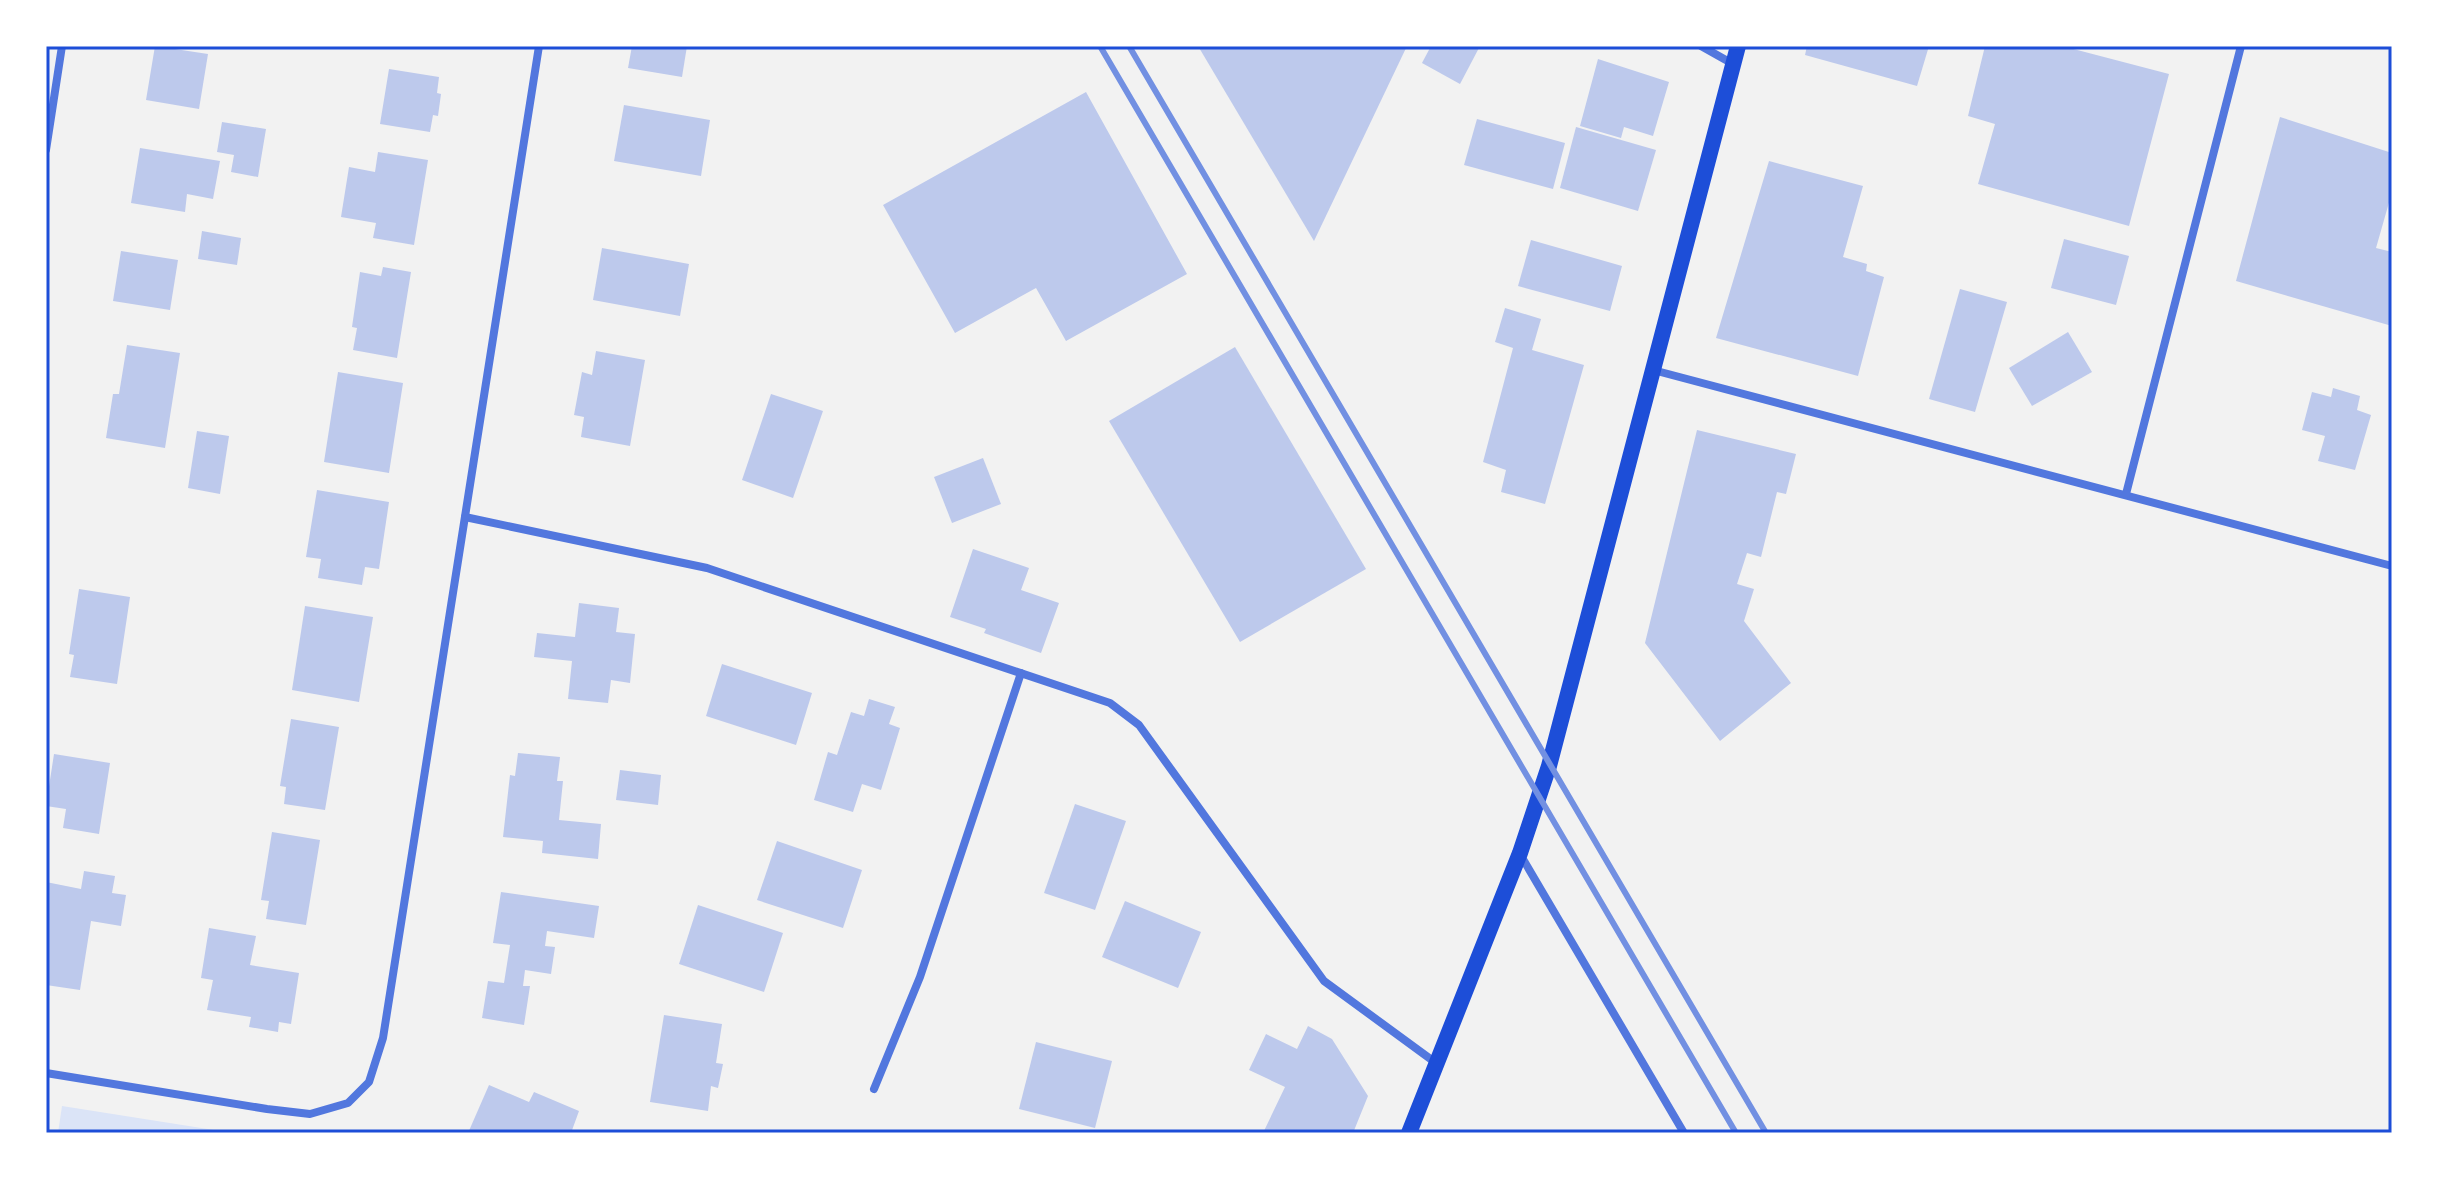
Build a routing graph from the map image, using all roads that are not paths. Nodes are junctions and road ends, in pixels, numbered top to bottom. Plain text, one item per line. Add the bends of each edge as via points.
1 (62, 46) edge
2 (539, 46) edge
3 (1701, 46) edge
4 (1738, 46) edge
5 (2241, 46) edge
6 (1733, 64) junction
7 (46, 150) edge
8 (1652, 370) junction
9 (2126, 494) junction
10 (465, 517) junction
11 (2392, 566) edge
12 (1021, 673) junction
13 (1520, 853) junction
14 (1437, 1064) junction
15 (46, 1073) edge
16 (874, 1089) dead end
17 (1409, 1133) edge
18 (1684, 1133) edge

1 - 7 street
2 - 10 street
3 - 6 street
4 - 6 main road
5 - 9 street
6 - 8 main road
8 - 9 street
8 - 13 main road via 1549,766
9 - 11 street
10 - 12 street via 707,568
10 - 15 street via 383,1038 369,1082 348,1103 310,1114
12 - 14 street via 1110,703 1139,725 1324,981
12 - 16 street via 920,977
13 - 14 main road
13 - 18 street
14 - 17 main road

